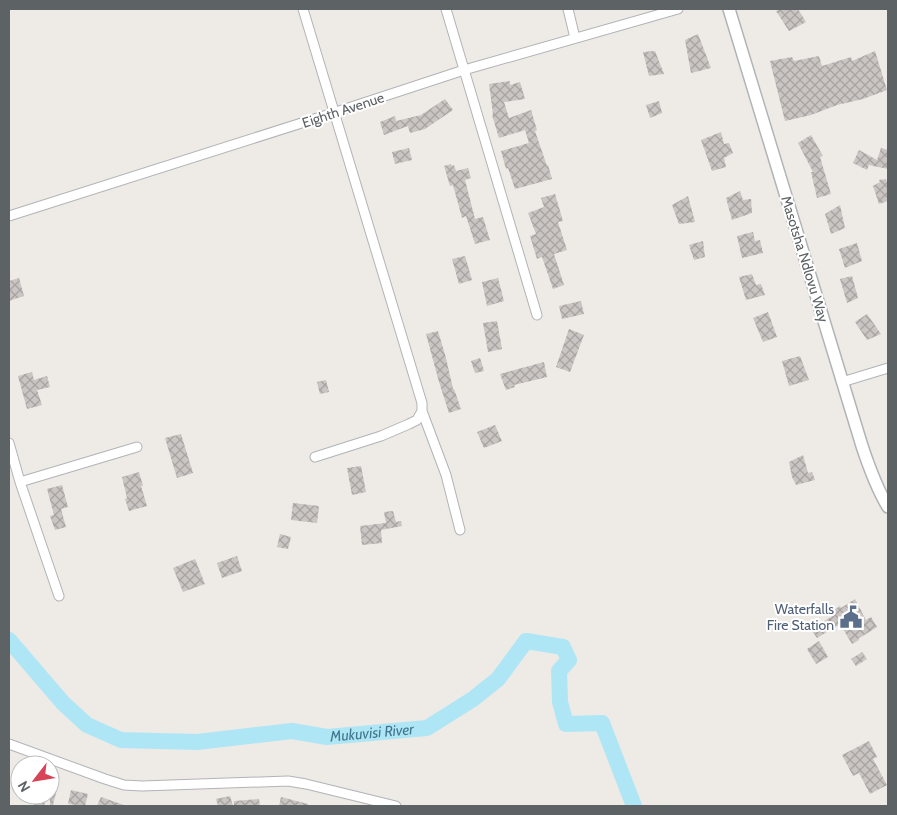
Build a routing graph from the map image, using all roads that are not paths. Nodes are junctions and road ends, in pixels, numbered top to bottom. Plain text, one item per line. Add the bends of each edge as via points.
1 (303, 9) edge
2 (446, 9) edge
3 (568, 9) edge
4 (678, 9) edge
5 (729, 9) edge
6 (576, 38) junction
7 (464, 70) junction
8 (333, 113) junction
9 (9, 216) edge
10 (537, 315) dead end
11 (888, 368) edge
12 (842, 382) junction
13 (422, 411) junction
14 (9, 443) edge
15 (137, 447) dead end
16 (315, 457) dead end
17 (20, 482) junction
18 (888, 507) edge
19 (460, 530) dead end
20 (59, 596) dead end
21 (9, 744) edge
22 (396, 806) edge

1 - 8 street
2 - 7 street
3 - 6 street
4 - 6 street, Eighth Avenue
5 - 12 street, Masotsha Ndlovu Way
6 - 7 street, Eighth Avenue
7 - 8 street, Eighth Avenue
7 - 10 street
8 - 9 street, Eighth Avenue
8 - 13 street
11 - 12 street
12 - 18 street, Masotsha Ndlovu Way via 866,459
13 - 16 street via 417,420 381,436
13 - 19 street via 446,475
14 - 17 street
15 - 17 street
17 - 20 street
21 - 22 street via 124,785 288,781

